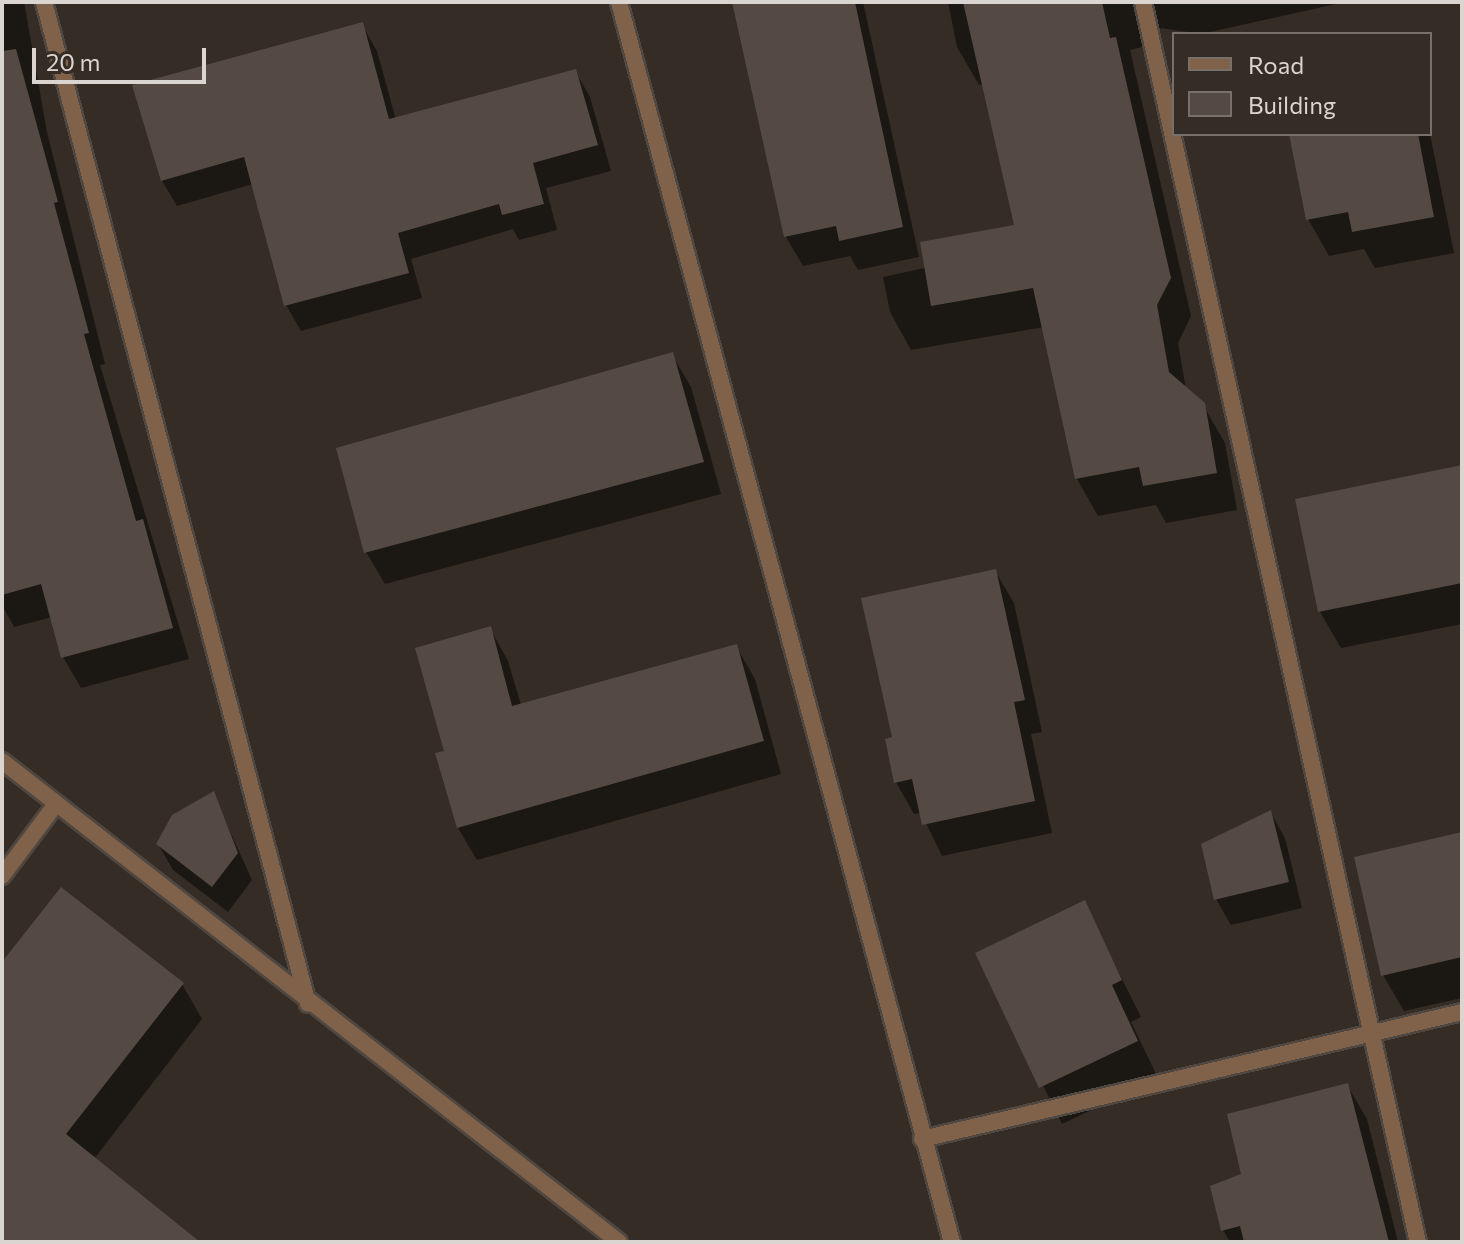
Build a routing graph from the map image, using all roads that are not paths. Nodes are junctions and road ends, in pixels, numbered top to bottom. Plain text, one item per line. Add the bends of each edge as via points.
1 (44, 2) edge
2 (619, 2) edge
3 (1143, 2) edge
4 (1172, 134) edge
5 (1172, 136) edge
6 (2, 761) edge
7 (56, 804) junction
8 (2, 876) edge
9 (308, 1004) junction
10 (1462, 1012) edge
11 (1370, 1036) junction
12 (922, 1139) junction
13 (619, 1242) edge
14 (952, 1242) edge
15 (1418, 1242) edge

1 - 9 street
2 - 12 street
3 - 4 street
5 - 11 street
6 - 7 street
7 - 8 street
7 - 9 street
9 - 13 street
10 - 11 street
11 - 12 street
11 - 15 street
12 - 14 street

